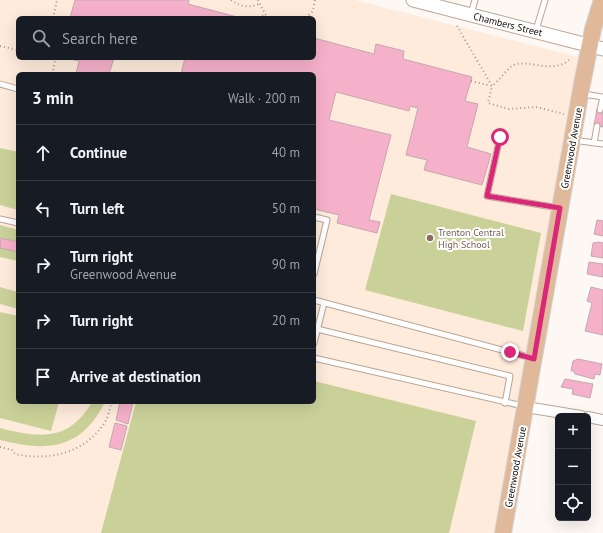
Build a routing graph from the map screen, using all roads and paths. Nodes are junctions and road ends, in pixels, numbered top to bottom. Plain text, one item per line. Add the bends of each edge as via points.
1 (57, 0) edge
2 (231, 0) edge
3 (258, 0) edge
4 (315, 0) edge
5 (413, 0) edge
6 (475, 0) edge
7 (545, 0) edge
8 (602, 0) edge
9 (259, 4) junction
10 (264, 14) junction
11 (471, 15) junction
12 (53, 16) edge
13 (262, 16) edge
14 (266, 16) edge
15 (308, 16) edge
16 (457, 26) dead end
17 (535, 31) junction
18 (0, 46) edge
19 (597, 47) edge
20 (16, 50) edge
21 (570, 59) dead end
22 (55, 60) edge
23 (52, 72) edge
24 (471, 81) dead end
25 (0, 84) edge
26 (492, 86) junction
27 (16, 88) edge
28 (580, 93) junction
29 (603, 97) edge
30 (600, 110) dead end
31 (565, 114) dead end
32 (597, 126) dead end
33 (500, 137) dead end
34 (572, 140) junction
35 (594, 143) junction
36 (603, 144) edge
37 (560, 208) junction
38 (316, 217) edge
39 (0, 218) edge
40 (16, 222) edge
41 (316, 266) edge
42 (316, 301) edge
43 (324, 303) junction
44 (317, 329) junction
45 (316, 334) edge
46 (316, 358) edge
47 (534, 359) junction
48 (505, 403) junction
49 (111, 404) edge
50 (526, 406) junction
51 (564, 413) edge
52 (591, 418) edge
53 (603, 420) edge
54 (0, 447) edge
55 (503, 533) edge

1 - 12 path
2 - 9 path via 247,7
3 - 9 path
4 - 15 path via 313,11
5 - 11 street, Chambers Street
6 - 11 lane
7 - 17 lane
8 - 19 main road, Greenwood Avenue
9 - 10 path
10 - 13 path
10 - 14 path
11 - 17 street, Chambers Street
16 - 26 path
17 - 19 street, Chambers Street
18 - 20 path
19 - 28 main road, Greenwood Avenue
21 - 26 path via 566,63 554,66 540,67 519,63 512,66
22 - 23 path
24 - 26 path
25 - 27 lane
26 - 31 path via 488,103 509,110 536,107
28 - 29 lane
28 - 34 main road, Greenwood Avenue
29 - 30 lane
32 - 35 lane
33 - 37 lane via 487,196
34 - 35 lane
34 - 37 main road, Greenwood Avenue
35 - 36 lane
37 - 47 main road, Greenwood Avenue
38 - 41 lane via 327,220
39 - 40 lane
42 - 43 lane
43 - 44 lane
43 - 47 lane
44 - 45 lane
44 - 48 lane via 510,376
46 - 48 lane
47 - 50 main road, Greenwood Avenue
48 - 50 lane
49 - 54 path via 104,424 95,434 67,453 38,458 14,454 12,450
50 - 51 street
50 - 55 main road, Greenwood Avenue
52 - 53 street

